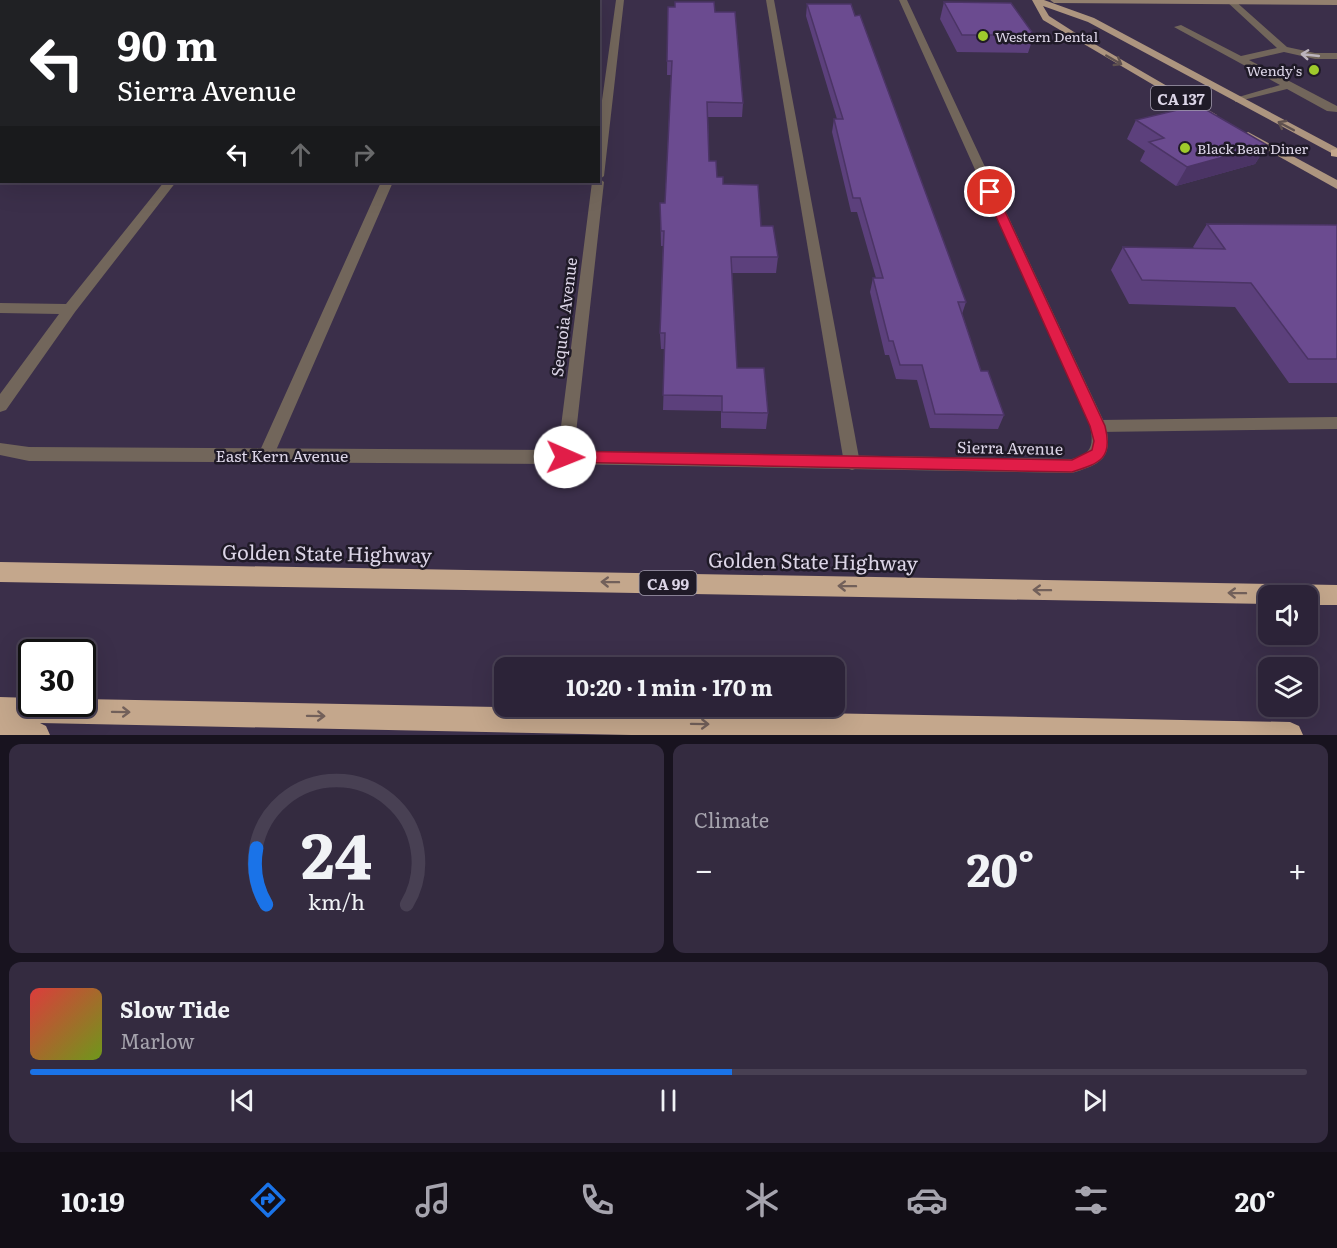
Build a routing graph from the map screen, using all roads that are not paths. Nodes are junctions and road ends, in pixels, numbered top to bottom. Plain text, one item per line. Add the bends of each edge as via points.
1 (620, 0) edge
2 (770, 0) edge
3 (903, 0) edge
4 (1036, 0) edge
5 (1054, 0) edge
6 (1294, 1) edge
7 (1230, 2) junction
8 (1337, 2) edge
9 (1178, 27) dead end
10 (1284, 49) junction
11 (1337, 56) edge
12 (1240, 59) junction
13 (1286, 86) junction
14 (1239, 100) junction
15 (1337, 110) edge
16 (1222, 121) edge
17 (1243, 132) edge
18 (1337, 153) edge
19 (600, 160) edge
20 (169, 183) edge
21 (387, 183) edge
22 (598, 183) edge
23 (1337, 185) edge
24 (0, 308) edge
25 (70, 309) junction
26 (0, 406) edge
27 (1337, 423) edge
28 (1098, 426) junction
29 (0, 449) edge
30 (266, 455) junction
31 (565, 457) junction
32 (852, 463) junction
33 (0, 572) edge
34 (1337, 595) edge
35 (0, 710) edge
36 (0, 725) edge
37 (37, 735) edge
38 (1290, 735) edge

1 - 19 street
2 - 32 street
3 - 28 street, Sierra Avenue
4 - 14 main road, CA 137 via 1091,20
4 -> 16 main road, CA 137 via 1046,18
5 - 7 main road
6 - 7 main road
6 - 8 main road
7 - 10 street
9 - 12 street
11 -> 10 street
10 - 12 street
12 - 13 street
13 - 14 street
13 - 15 street
18 -> 14 main road, CA 137
17 - 23 main road
20 - 25 street
21 - 30 street
22 - 31 street, Sequoia Avenue
24 - 25 street
25 - 26 street
27 - 28 street
28 - 32 street, Sierra Avenue via 1099,453 1072,466
29 - 30 street, East Kern Avenue via 29,454
30 - 31 street, East Kern Avenue
31 - 32 street, Sierra Avenue
34 -> 33 highway, Golden State Highway / CA 99
35 -> 38 highway
36 - 37 highway

